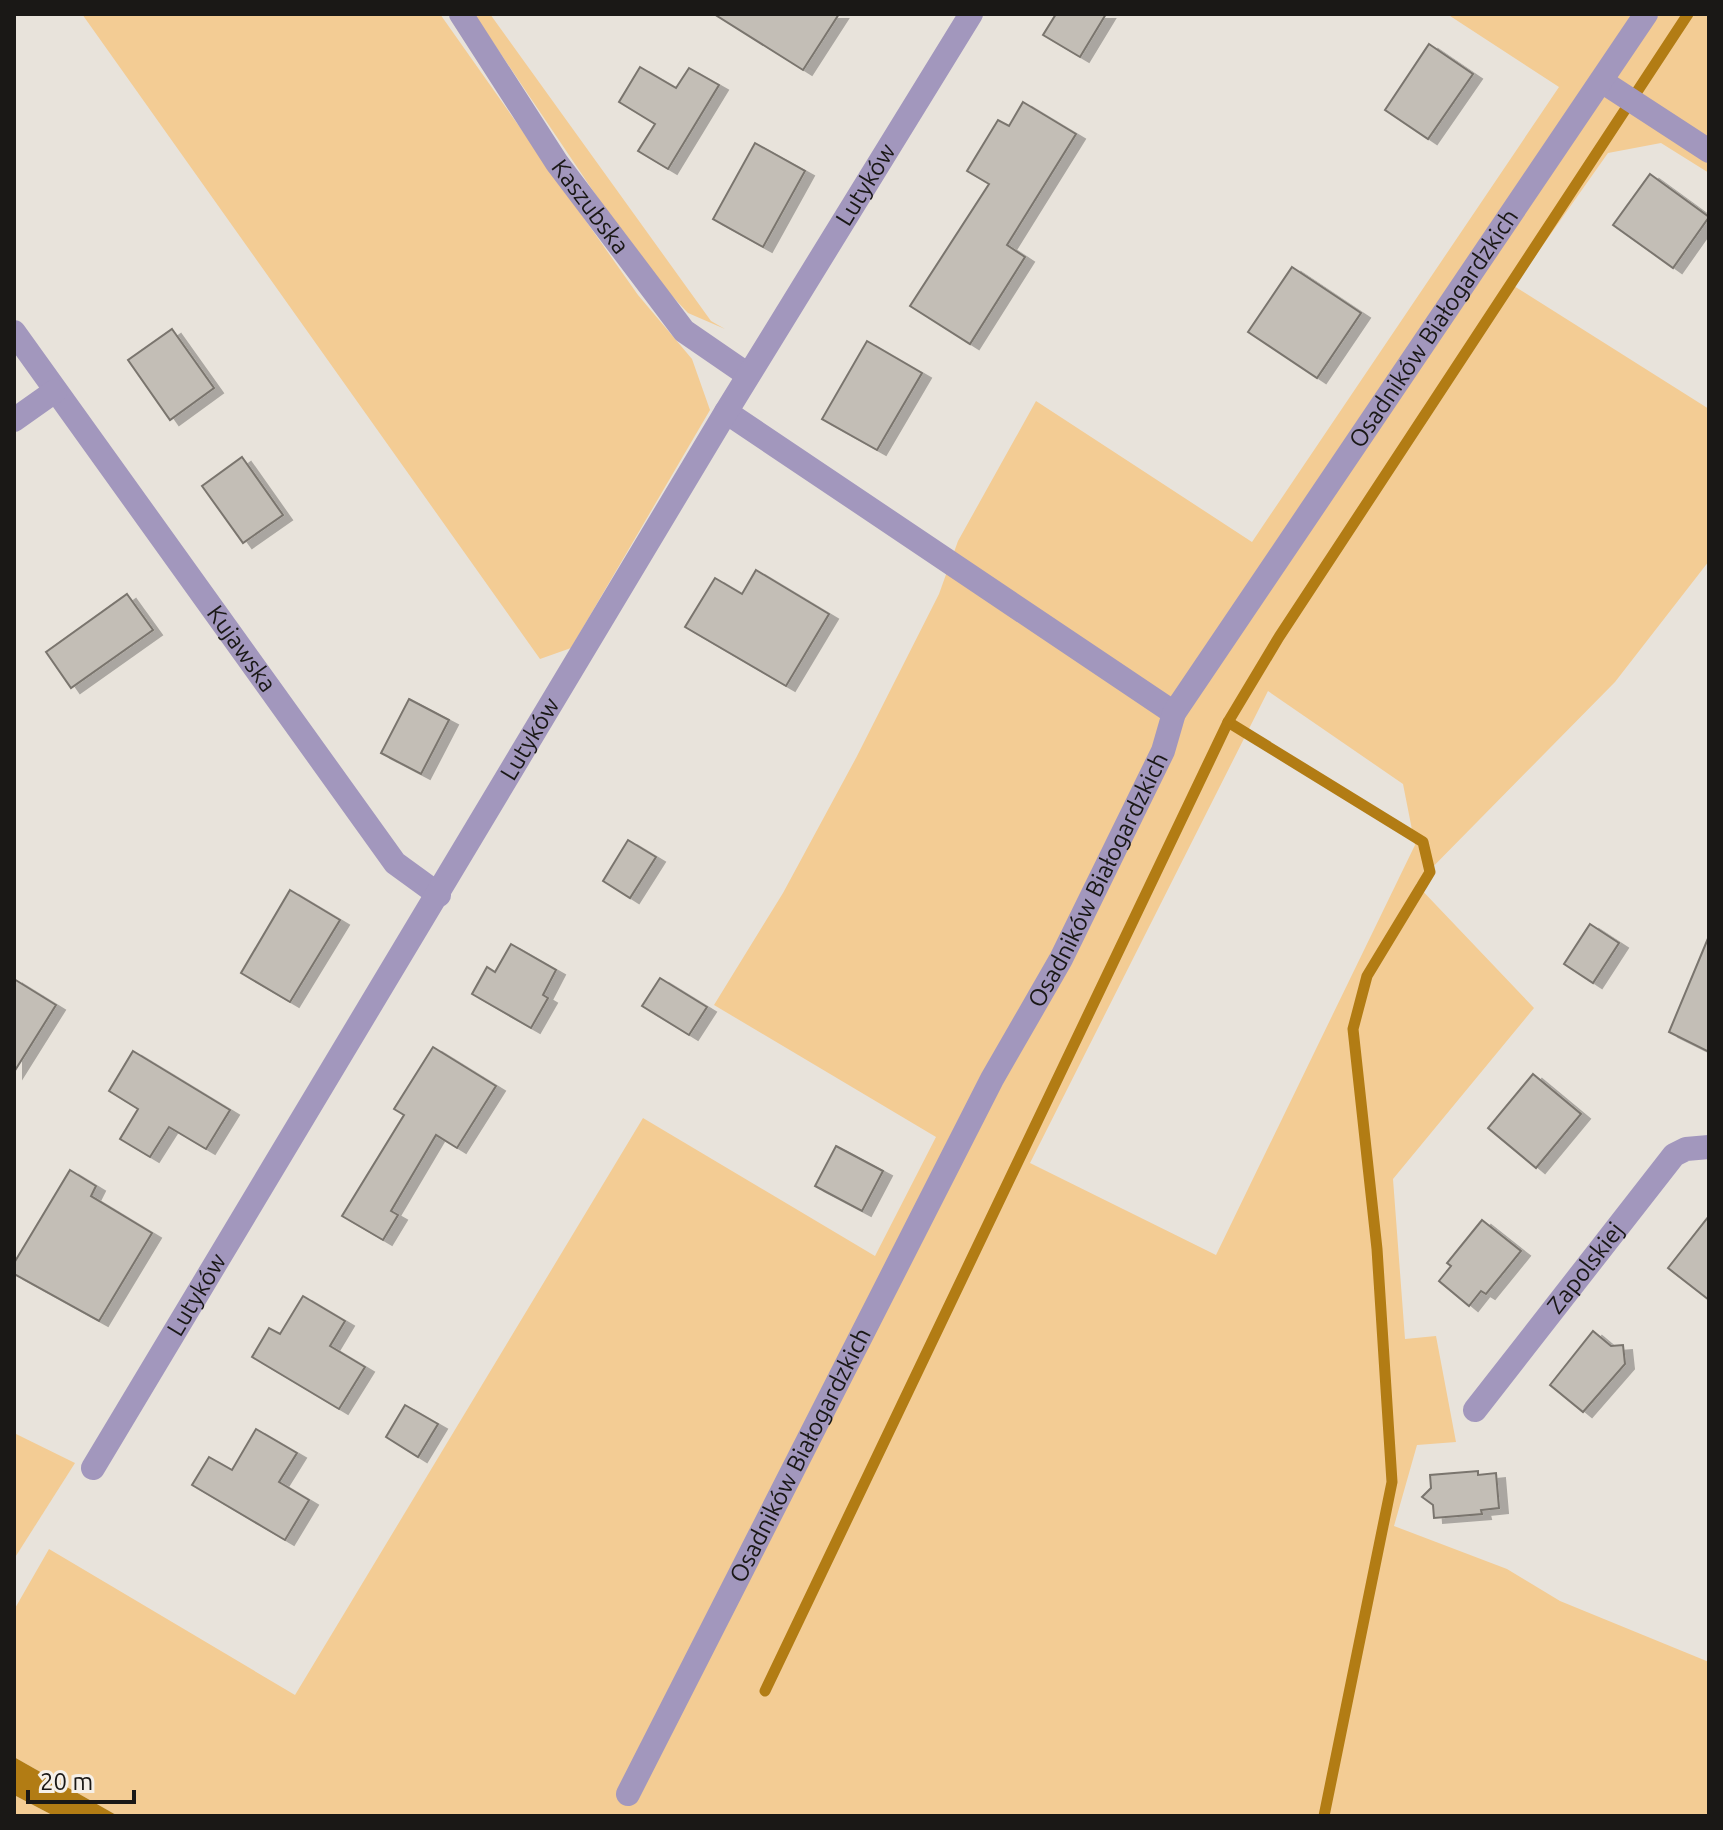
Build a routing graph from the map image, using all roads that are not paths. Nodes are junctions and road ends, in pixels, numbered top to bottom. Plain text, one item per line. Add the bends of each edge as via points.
1 (461, 14) edge
2 (971, 14) edge
3 (1646, 14) edge
4 (1611, 88) junction
5 (1709, 151) edge
6 (14, 332) edge
7 (748, 375) junction
8 (55, 391) junction
9 (726, 412) junction
10 (14, 420) edge
11 (1174, 713) junction
12 (439, 895) junction
13 (1709, 1147) edge
14 (1475, 1410) dead end
15 (93, 1468) dead end
16 (628, 1794) dead end

1 - 7 street, Kaszubska via 557,163 684,331
2 - 7 street, Lutyków
3 - 4 street, Osadników Białogardzkich
4 - 5 street
4 - 11 street, Osadników Białogardzkich
6 - 8 street, Kujawska
7 - 9 street, Lutyków
8 - 10 street
8 - 12 street, Kujawska via 395,863
9 - 11 street
9 - 12 street, Lutyków
11 - 16 street, Osadników Białogardzkich via 1163,751 1061,959 992,1079
12 - 15 street, Lutyków
13 - 14 street, Zapolskiej via 1674,1155

